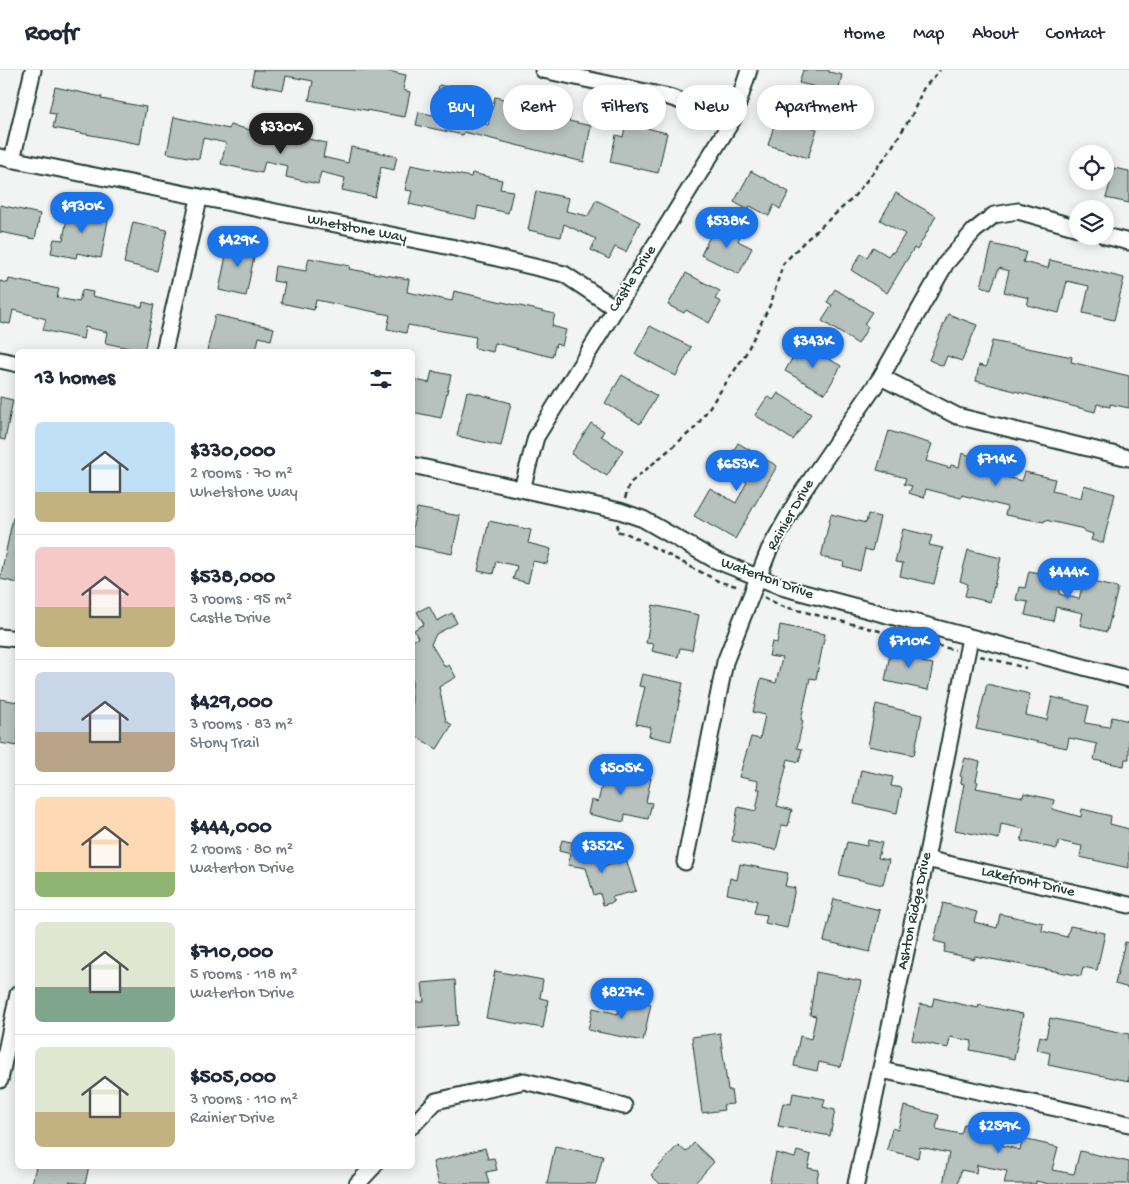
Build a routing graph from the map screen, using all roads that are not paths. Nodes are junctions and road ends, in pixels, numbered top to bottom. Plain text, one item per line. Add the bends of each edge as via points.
1 (33, 70) edge
2 (544, 70) edge
3 (749, 70) edge
4 (744, 85) edge
5 (676, 99) edge
6 (725, 130) edge
7 (6, 159) edge
8 (198, 199) junction
9 (1069, 225) edge
10 (1114, 238) edge
11 (1129, 242) edge
12 (615, 308) junction
13 (164, 349) edge
14 (0, 360) edge
15 (15, 363) edge
16 (881, 378) junction
17 (1129, 458) edge
18 (415, 466) edge
19 (522, 489) junction
20 (758, 578) junction
21 (0, 637) edge
22 (970, 638) junction
23 (15, 639) edge
24 (1129, 679) edge
25 (926, 859) junction
26 (685, 862) dead end
27 (1129, 905) edge
28 (15, 1002) edge
29 (5, 1028) edge
30 (881, 1070) junction
31 (0, 1080) edge
32 (624, 1106) dead end
33 (415, 1123) edge
34 (1129, 1124) edge
35 (371, 1169) edge
36 (357, 1184) edge
37 (856, 1184) edge

1 - 7 street
2 - 5 street
3 - 4 street, Castle Drive
6 - 12 street, Castle Drive
7 - 8 street, Whetstone Way
8 - 12 street, Whetstone Way via 451,247 564,274
8 - 13 street
9 - 16 street, Rainier Drive via 1018,211 994,215 974,231 946,263
10 - 11 street
12 - 19 street, Castle Drive via 536,437
14 - 15 street
16 - 17 street via 957,416
16 - 20 street, Rainier Drive via 799,497 769,550
18 - 19 street, Waterton Drive
19 - 20 street, Waterton Drive via 643,519 715,560
20 - 22 street, Waterton Drive
20 - 26 street, Rainier Drive via 725,662
21 - 23 street
22 - 24 street, Waterton Drive
22 - 25 street, Ashton Ridge Drive
25 - 27 street, Lakefront Drive
25 - 30 street, Ashton Ridge Drive
28 - 29 street
29 - 31 street
30 - 34 street
30 - 37 street, Ashton Ridge Drive
32 - 33 street via 524,1082 436,1101
35 - 36 street

